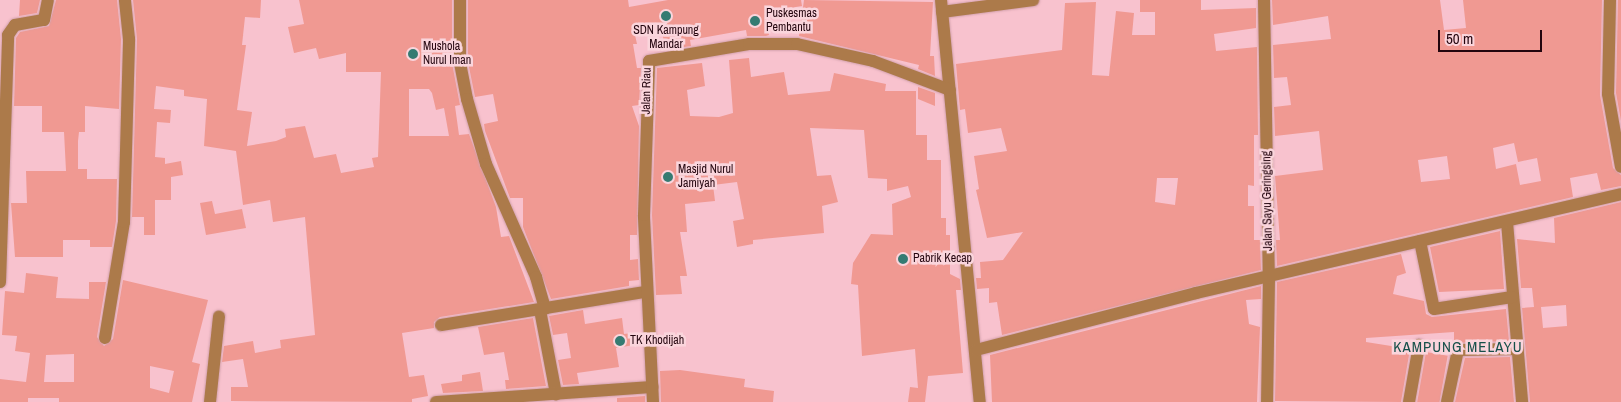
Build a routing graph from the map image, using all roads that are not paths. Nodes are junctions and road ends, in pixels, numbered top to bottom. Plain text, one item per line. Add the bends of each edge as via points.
1 (48, 0) edge
2 (124, 0) edge
3 (460, 0) edge
4 (1033, 0) edge
5 (1264, 0) edge
6 (1610, 0) edge
7 (941, 6) edge
8 (950, 90) junction
9 (1621, 167) edge
10 (1621, 194) edge
11 (2, 217) edge
12 (1507, 222) junction
13 (1420, 241) junction
14 (1269, 278) junction
15 (0, 282) edge
16 (645, 292) junction
17 (1512, 296) junction
18 (542, 309) junction
19 (219, 316) dead end
20 (441, 325) dead end
21 (105, 338) dead end
22 (1419, 345) dead end
23 (1516, 349) junction
24 (976, 350) junction
25 (652, 387) junction
26 (556, 394) junction
27 (528, 399) edge
28 (464, 401) edge
29 (210, 402) edge
30 (436, 402) edge
31 (653, 402) edge
32 (980, 402) edge
33 (1267, 402) edge
34 (1409, 402) edge
35 (1447, 402) edge
36 (1522, 402) edge

1 - 11 street via 44,20 15,25 8,35
2 - 21 street via 129,39 124,222
3 - 18 street via 460,63 467,99 486,164 536,277
4 - 7 street
5 - 14 street, Jalan Sayu Geringsing
6 - 9 street via 1608,94
7 - 8 street
8 - 16 street, Jalan Riau via 873,61 797,44 749,44 649,60
8 - 24 street
10 - 12 street
11 - 15 street
12 - 13 street
12 - 17 street
13 - 14 street
13 - 17 street via 1434,310
14 - 24 street
14 - 33 street, Jalan Sayu Geringsing
16 - 18 street
16 - 25 street, Jalan Riau
17 - 23 street
18 - 20 street
18 - 26 street
19 - 29 street
22 - 34 street
23 - 35 street via 1458,350
23 - 36 street
24 - 32 street
25 - 26 street
25 - 31 street, Jalan Riau
26 - 27 street
27 - 28 street
28 - 30 street

